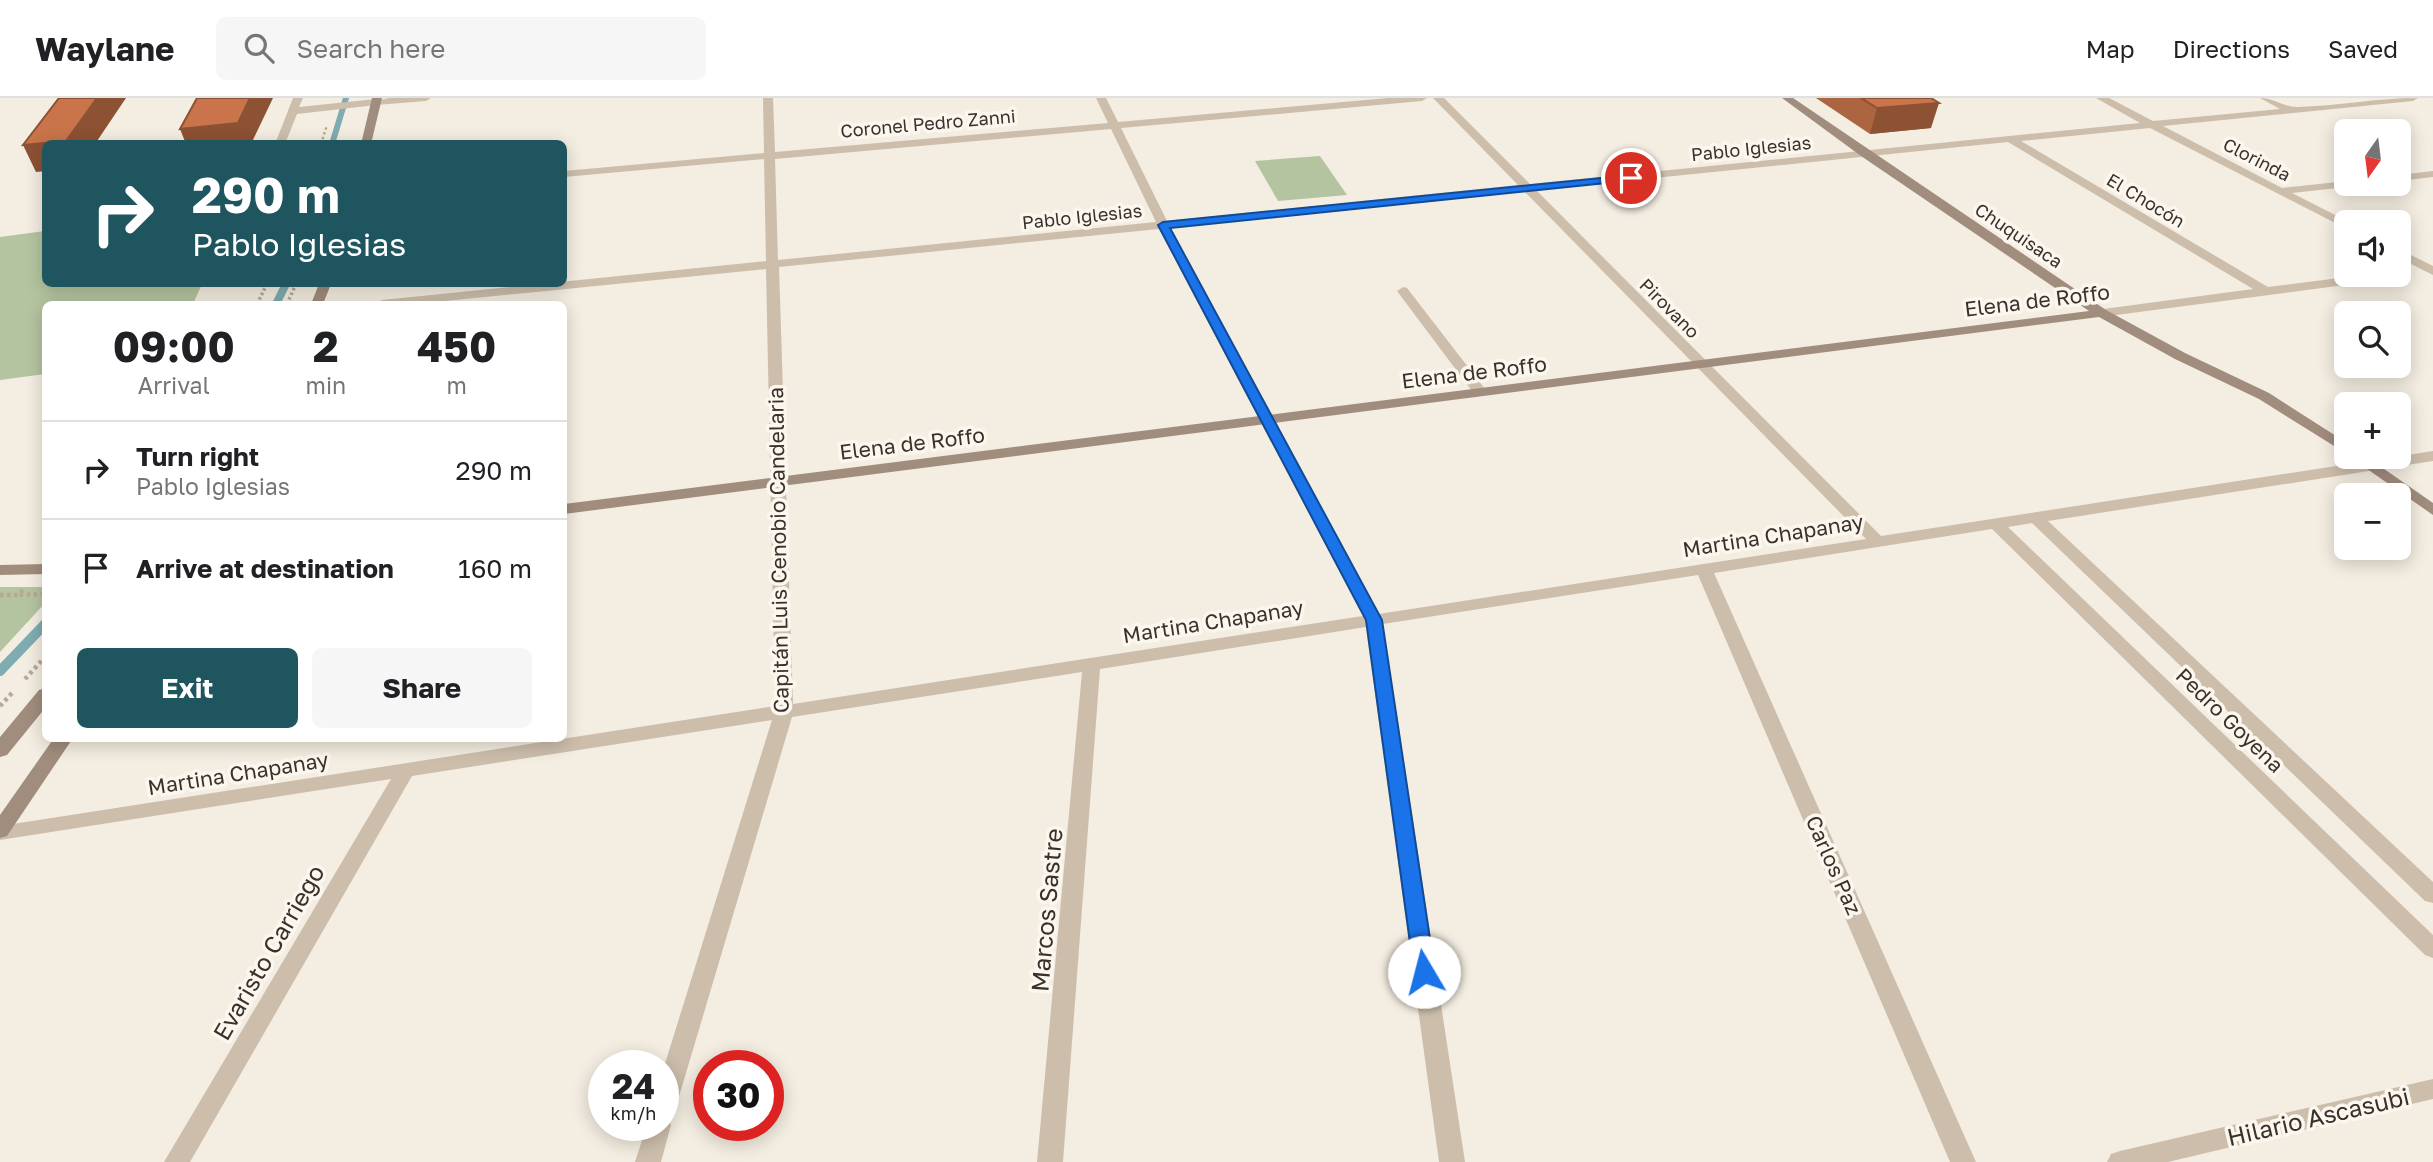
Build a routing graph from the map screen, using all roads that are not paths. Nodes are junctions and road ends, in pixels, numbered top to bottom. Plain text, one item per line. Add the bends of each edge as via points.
1 (298, 98) edge
2 (426, 98) edge
3 (768, 98) edge
4 (1101, 98) edge
5 (1422, 98) edge
6 (1438, 98) edge
7 (1787, 98) edge
8 (2101, 98) edge
9 (2265, 98) edge
10 (2413, 98) edge
11 (376, 100) edge
12 (2291, 110) junction
13 (293, 111) junction
14 (1114, 124) junction
15 (2151, 124) junction
16 (2010, 139) junction
17 (282, 140) edge
18 (367, 140) edge
19 (1865, 154) junction
20 (769, 155) junction
21 (567, 174) edge
22 (2433, 174) edge
23 (2412, 176) edge
24 (2334, 185) edge
25 (1527, 189) junction
26 (2280, 191) junction
27 (2334, 219) edge
28 (1163, 225) junction
29 (2411, 259) edge
30 (773, 265) junction
31 (2432, 270) edge
32 (2411, 272) edge
33 (2334, 282) edge
34 (567, 286) edge
35 (552, 287) edge
36 (1403, 291) dead end
37 (2265, 291) junction
38 (412, 301) edge
39 (2101, 313) junction
40 (1702, 364) junction
41 (1480, 392) junction
42 (1265, 419) junction
43 (2334, 442) edge
44 (2433, 456) edge
45 (2411, 458) edge
46 (2334, 466) edge
47 (2375, 469) edge
48 (776, 482) junction
49 (567, 509) edge
50 (2433, 510) edge
51 (2035, 517) junction
52 (1996, 524) junction
53 (1877, 541) junction
54 (42, 569) edge
55 (1704, 569) junction
56 (0, 570) edge
57 (1374, 620) junction
58 (1091, 663) junction
59 (42, 699) edge
60 (784, 711) junction
61 (62, 742) edge
62 (0, 750) edge
63 (406, 769) junction
64 (0, 832) edge
65 (2433, 895) edge
66 (2433, 949) edge
67 (679, 1057) edge
68 (2433, 1089) edge
69 (654, 1141) edge
70 (177, 1162) edge
71 (648, 1162) edge
72 (1050, 1162) edge
73 (1451, 1162) edge
74 (1963, 1162) edge
75 (2120, 1162) edge

1 - 13 street
2 - 11 street
3 - 20 street, Capitán Luis Cenobio Candelaria
4 - 14 street
5 - 14 street, Coronel Pedro Zanni
6 - 25 street, Pirovano
7 - 19 street, Chuquisaca
8 - 15 street, Clorinda
9 - 12 street
10 - 12 street, Pablo Iglesias
11 - 13 street
11 - 18 street
12 - 15 street, Pablo Iglesias
13 - 17 street
14 - 20 street, Coronel Pedro Zanni
14 - 28 street
15 - 16 street, Pablo Iglesias
15 - 26 street, Clorinda
16 - 19 street, Pablo Iglesias
16 - 37 street, El Chocón
19 - 25 street, Pablo Iglesias
19 - 39 street, Chuquisaca
20 - 21 street, Coronel Pedro Zanni
20 - 30 street, Capitán Luis Cenobio Candelaria
22 - 23 street
24 - 26 street
25 - 28 street, Pablo Iglesias
25 - 40 street, Pirovano
26 - 27 street, Clorinda
28 - 30 street, Pablo Iglesias
28 - 42 street
29 - 31 street
30 - 34 street, Pablo Iglesias
30 - 48 street, Capitán Luis Cenobio Candelaria
31 - 32 street
33 - 37 street, Elena de Roffo
35 - 38 street, Pablo Iglesias
36 - 41 street
37 - 39 street, Elena de Roffo
39 - 40 street, Elena de Roffo
39 - 43 street, Chuquisaca via 2264,396
40 - 41 street, Elena de Roffo
40 - 53 street, Pirovano
41 - 42 street, Elena de Roffo
42 - 48 street, Elena de Roffo
42 - 57 street
44 - 45 street, Martina Chapanay
46 - 51 street, Martina Chapanay
47 - 50 street
48 - 49 street, Elena de Roffo
48 - 60 street, Capitán Luis Cenobio Candelaria
51 - 52 street, Martina Chapanay
51 - 65 street, Pedro Goyena
52 - 53 street, Martina Chapanay
52 - 66 street, Pedro Goyena
53 - 55 street, Martina Chapanay
54 - 56 street
55 - 57 street, Martina Chapanay
55 - 74 street, Carlos Paz
57 - 58 street, Martina Chapanay
57 - 73 street
58 - 60 street, Martina Chapanay
58 - 72 street, Marcos Sastre
59 - 62 street
60 - 63 street, Martina Chapanay
60 - 67 street, Capitán Luis Cenobio Candelaria
61 - 64 street
63 - 64 street, Martina Chapanay
63 - 70 street, Evaristo Carriego
68 - 75 street, Hilario Ascasubi
69 - 71 street

